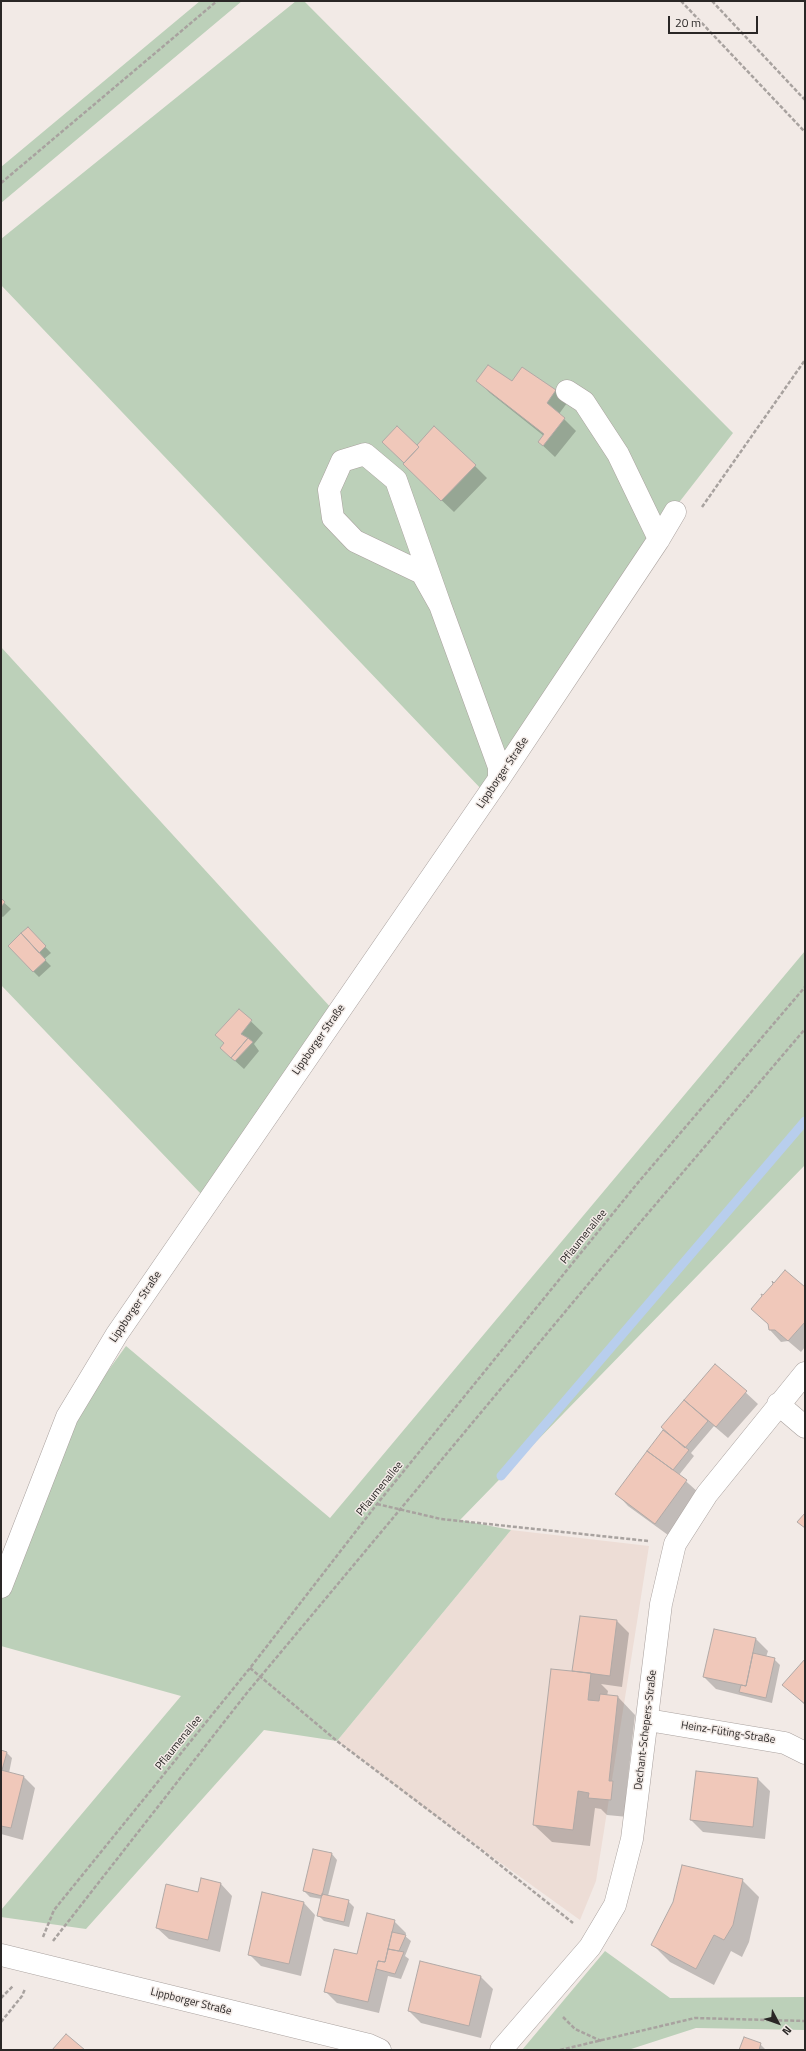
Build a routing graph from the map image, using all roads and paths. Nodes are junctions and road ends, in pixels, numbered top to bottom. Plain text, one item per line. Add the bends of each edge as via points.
1 (217, 1) edge
2 (681, 1) edge
3 (712, 1) edge
4 (805, 100) edge
5 (805, 132) edge
6 (1, 183) edge
7 (805, 360) edge
8 (567, 391) dead end
9 (675, 512) dead end
10 (697, 514) dead end
11 (659, 539) junction
12 (440, 605) junction
13 (499, 779) junction
14 (805, 987) edge
15 (805, 1029) edge
16 (805, 1373) edge
17 (778, 1404) junction
18 (805, 1427) edge
19 (377, 1504) junction
20 (401, 1510) junction
21 (675, 1544) junction
22 (1, 1587) edge
23 (250, 1668) junction
24 (261, 1677) junction
25 (648, 1720) junction
26 (805, 1753) edge
27 (595, 1939) junction
28 (5, 1962) edge
29 (36, 1964) junction
30 (1, 1998) edge
31 (545, 1998) junction
32 (805, 2021) edge
33 (1, 2022) edge
34 (601, 2041) junction
35 (380, 2050) edge
36 (501, 2050) edge
37 (560, 2050) edge

1 - 6 path
2 - 5 path
3 - 4 path
7 - 10 path
8 - 11 street via 584,402 618,454
9 - 11 street, Lippborger Straße
11 - 13 street, Lippborger Straße
12 - 12 street via 396,480 365,454 342,461 329,490 332,518 355,541 422,573
12 - 13 street via 499,767
13 - 22 street, Lippborger Straße via 113,1341 67,1417
14 - 19 path, Pflaumenallee via 636,1185
15 - 20 path via 615,1252
16 - 17 street, Dechant-Schepers-Straße
17 - 18 street
17 - 21 street, Dechant-Schepers-Straße via 707,1494
19 - 20 path
19 - 23 path, Pflaumenallee
20 - 21 path via 440,1519
20 - 24 path
21 - 25 street, Dechant-Schepers-Straße via 661,1604
23 - 24 path
23 - 29 path, Pflaumenallee via 54,1910
24 - 27 path via 337,1741
24 - 29 path
25 - 26 street, Heinz-Füting-Straße via 785,1742
25 - 27 street, Dechant-Schepers-Straße via 632,1839 615,1905
27 - 31 street, Dechant-Schepers-Straße
28 - 29 street, Lippborger Straße
29 - 30 path
29 - 33 path, Pflaumenallee via 22,1996
29 - 35 street, Lippborger Straße via 369,2045
31 - 34 path via 575,2029
31 - 36 street, Dechant-Schepers-Straße
32 - 34 path via 695,2018
34 - 37 path

